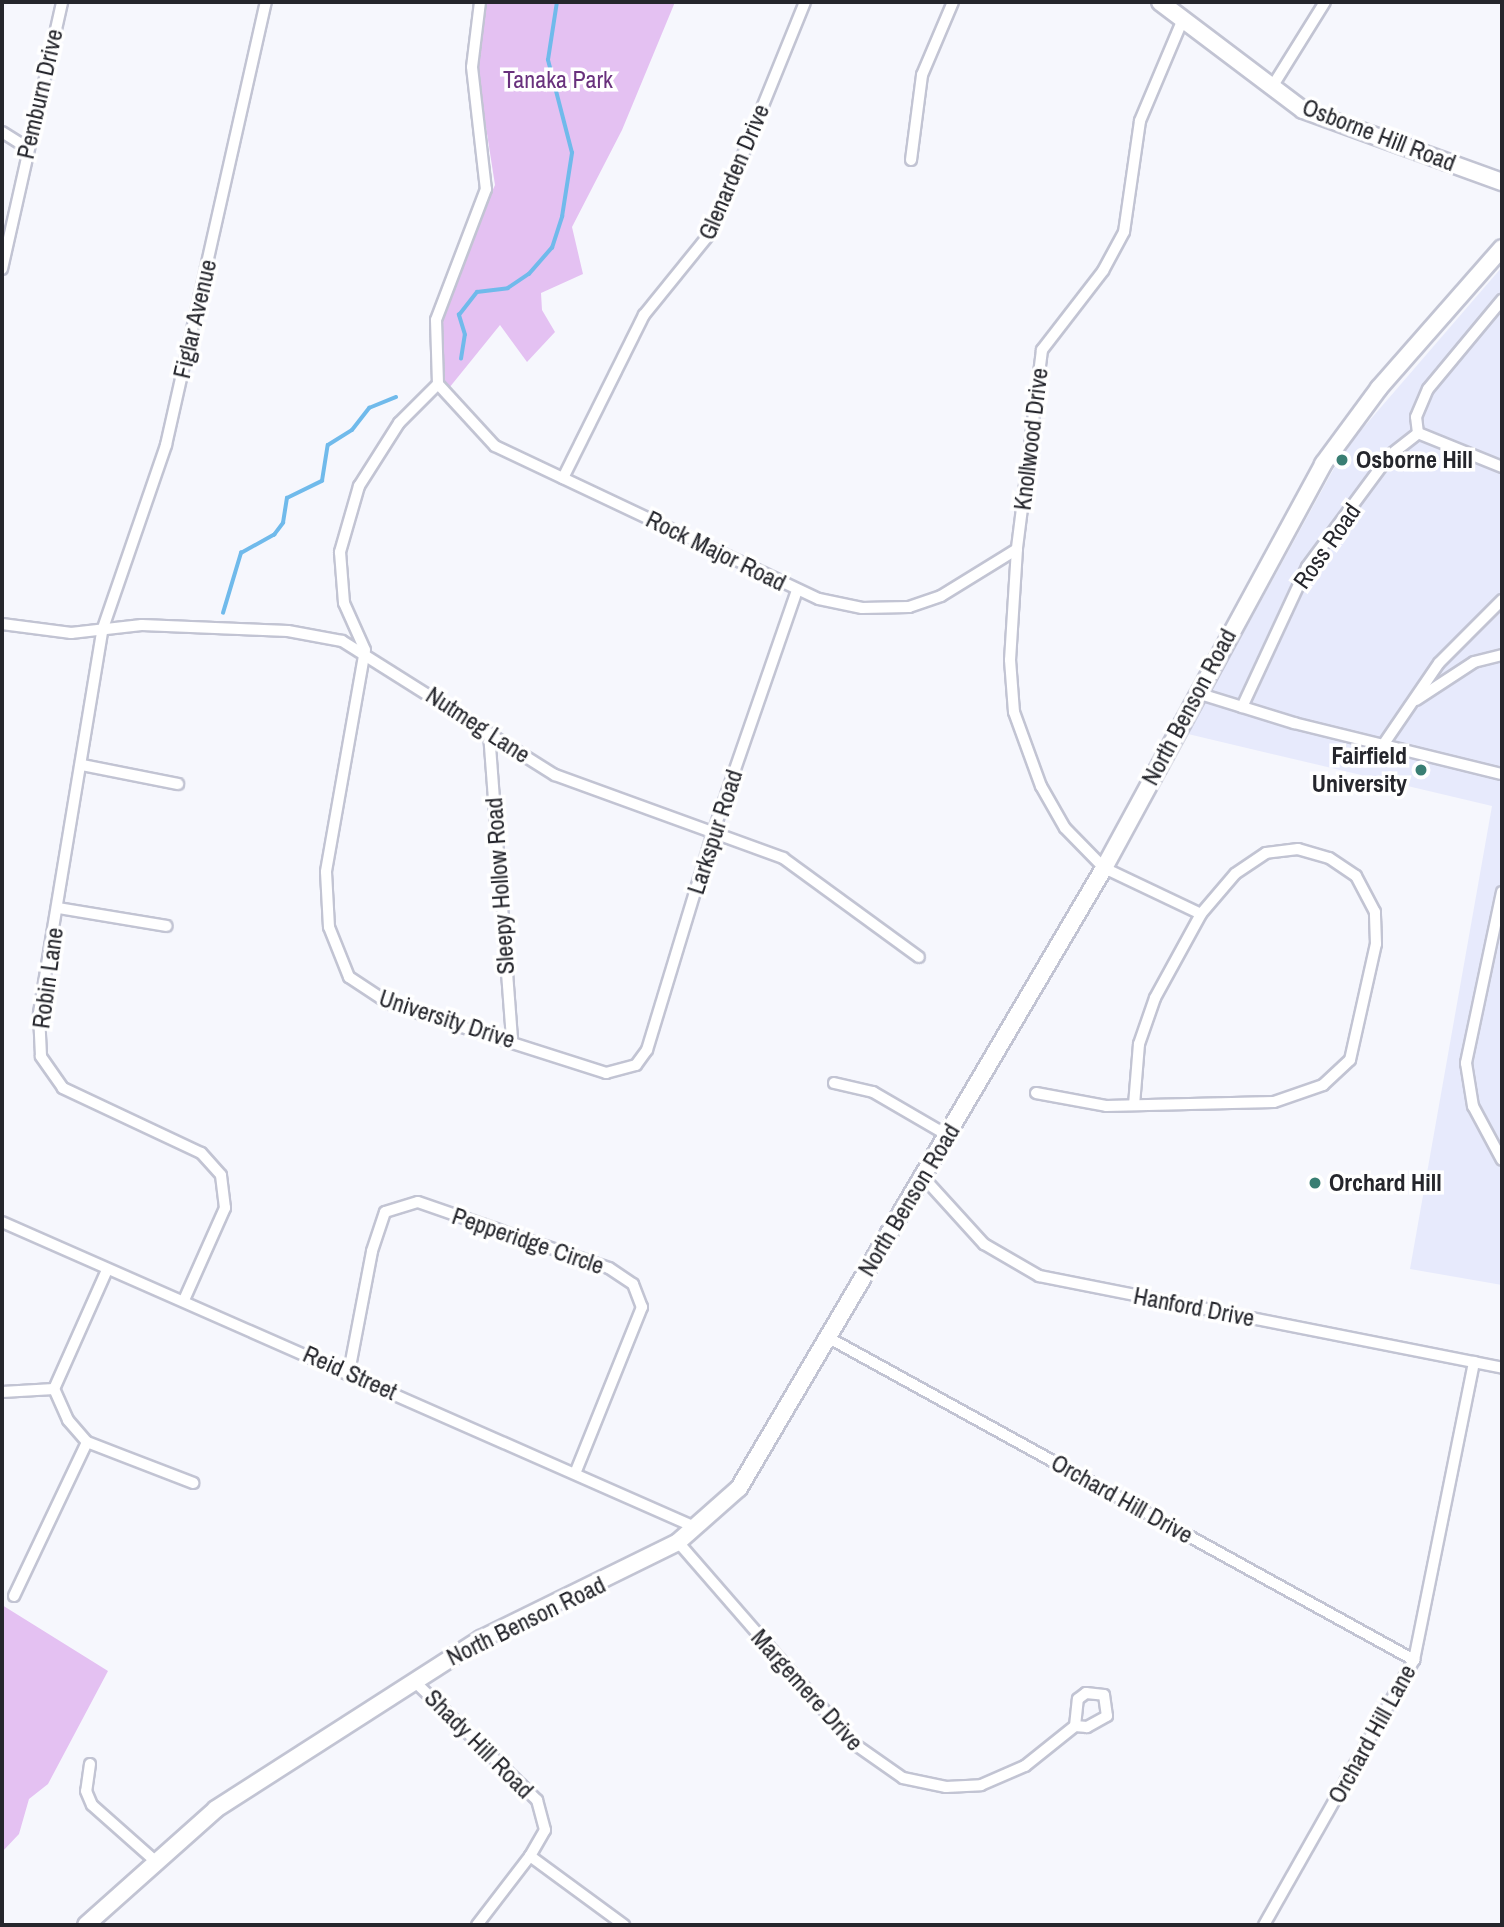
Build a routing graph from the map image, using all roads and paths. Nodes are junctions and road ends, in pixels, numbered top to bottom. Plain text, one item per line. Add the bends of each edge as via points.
1 (62, 2) edge
2 (266, 2) edge
3 (480, 2) edge
4 (805, 2) edge
5 (953, 2) edge
6 (1160, 2) edge
7 (1325, 2) edge
8 (1183, 19) junction
9 (1272, 87) junction
10 (2, 132) edge
11 (28, 148) junction
12 (911, 160) dead end
13 (1502, 182) edge
14 (1502, 248) edge
15 (2, 269) edge
16 (1502, 300) edge
17 (438, 384) junction
18 (1418, 433) junction
19 (1502, 467) edge
20 (563, 478) junction
21 (1017, 549) junction
22 (797, 590) junction
23 (1502, 600) edge
24 (2, 624) edge
25 (102, 631) junction
26 (365, 650) junction
27 (1502, 655) edge
28 (1197, 693) junction
29 (1413, 701) junction
30 (1242, 707) junction
31 (489, 733) junction
32 (1383, 745) junction
33 (82, 765) junction
34 (1502, 774) edge
35 (178, 784) dead end
36 (713, 833) junction
37 (1104, 867) junction
38 (1502, 892) edge
39 (58, 908) junction
40 (1201, 914) junction
41 (167, 926) dead end
42 (919, 957) dead end
43 (512, 1039) junction
44 (629, 1070) joint
45 (834, 1083) dead end
46 (1036, 1093) dead end
47 (1133, 1105) junction
48 (947, 1135) junction
49 (1502, 1160) edge
50 (923, 1177) junction
51 (2, 1222) edge
52 (107, 1270) junction
53 (184, 1300) junction
54 (829, 1338) junction
55 (1474, 1363) junction
56 (1502, 1368) edge
57 (349, 1372) junction
58 (54, 1389) junction
59 (2, 1392) edge
60 (87, 1442) junction
61 (576, 1471) junction
62 (193, 1483) dead end
63 (697, 1528) junction
64 (678, 1542) junction
65 (14, 1596) dead end
66 (1414, 1660) junction
67 (414, 1680) junction
68 (1075, 1726) dead end
69 (90, 1765) dead end
70 (530, 1856) junction
71 (153, 1859) junction
72 (86, 1925) edge
73 (477, 1925) edge
74 (624, 1925) edge
75 (1264, 1925) edge

1 - 11 street, Pemburn Drive
2 - 25 street, Figlar Avenue via 166,445
3 - 17 street via 472,67 486,189 436,320
4 - 20 street, Glenarden Drive via 712,231 644,315
5 - 12 street via 922,75
6 - 8 main road, Osborne Hill Road
7 - 9 street
8 - 9 main road, Osborne Hill Road
8 - 21 street, Knollwood Drive via 1140,121 1124,232 1103,271 1042,349
9 - 13 main road, Osborne Hill Road via 1317,116
10 - 11 street
11 - 15 street, Pemburn Drive
14 - 28 main road, North Benson Road via 1344,432 1262,568
16 - 18 street via 1428,389 1416,417
17 - 20 street, Rock Major Road via 495,446
17 - 26 street via 399,423 359,486 346,523 341,588
18 - 19 street
18 - 30 street, Ross Road via 1389,456 1307,567
20 - 22 street, Rock Major Road
21 - 22 street, Rock Major Road via 941,596 909,607 862,608
21 - 37 street, Knollwood Drive via 1010,660 1014,712 1052,808
22 - 36 street, Larkspur Road
23 - 29 street via 1448,653
24 - 25 street, Nutmeg Lane via 71,633
25 - 26 street, Nutmeg Lane via 142,625 288,631
25 - 33 street, Robin Lane
26 - 31 street, Nutmeg Lane
26 - 43 street, University Drive via 326,872 329,927 340,963 378,999
27 - 29 street via 1474,662
28 - 30 street
28 - 37 main road, North Benson Road
29 - 32 street
30 - 32 street
31 - 36 street, Nutmeg Lane via 599,795
31 - 43 street, Sleepy Hollow Road
32 - 34 street
33 - 35 street
33 - 39 street, Robin Lane
36 - 42 street, Nutmeg Lane via 783,858
36 - 44 street, Larkspur Road via 648,1050
37 - 40 street
37 - 48 main road, North Benson Road
38 - 49 street via 1466,1063 1474,1106
39 - 41 street
39 - 53 street, Robin Lane via 39,1013 45,1064 74,1097 209,1158 225,1186 225,1208
40 - 47 street via 1155,998 1139,1044
40 - 47 street via 1235,874 1266,853 1298,849 1329,858 1356,876 1375,912 1376,944 1350,1060 1323,1085 1274,1102
43 - 44 street, University Drive via 606,1073
45 - 48 street via 873,1092
46 - 47 street via 1106,1106
48 - 50 main road, North Benson Road
50 - 54 main road, North Benson Road
50 - 55 street, Hanford Drive via 984,1244 1039,1276
51 - 52 street, Reid Street
52 - 53 street, Reid Street
52 - 58 street
53 - 57 street, Reid Street
54 - 63 main road, North Benson Road via 747,1477
54 - 66 street, Orchard Hill Drive
55 - 56 street, Hanford Drive
55 - 66 street, Orchard Hill Lane
57 - 61 street, Reid Street
57 - 61 street, Pepperidge Circle via 372,1251 385,1212 418,1202 609,1268 633,1284 642,1307
58 - 59 street
58 - 60 street via 68,1420
60 - 62 street
60 - 65 street
61 - 63 street, Reid Street
63 - 64 main road, North Benson Road
64 - 67 main road, North Benson Road via 493,1633
64 - 68 street, Margemere Drive via 853,1743 903,1778 946,1787 981,1785 1025,1766
66 - 75 street, Orchard Hill Lane
67 - 70 street, Shady Hill Road via 537,1800 545,1830
67 - 71 main road, North Benson Road via 216,1809
69 - 71 street via 86,1791 92,1805
70 - 73 street, Shady Hill Road
70 - 74 street
71 - 72 main road, North Benson Road

